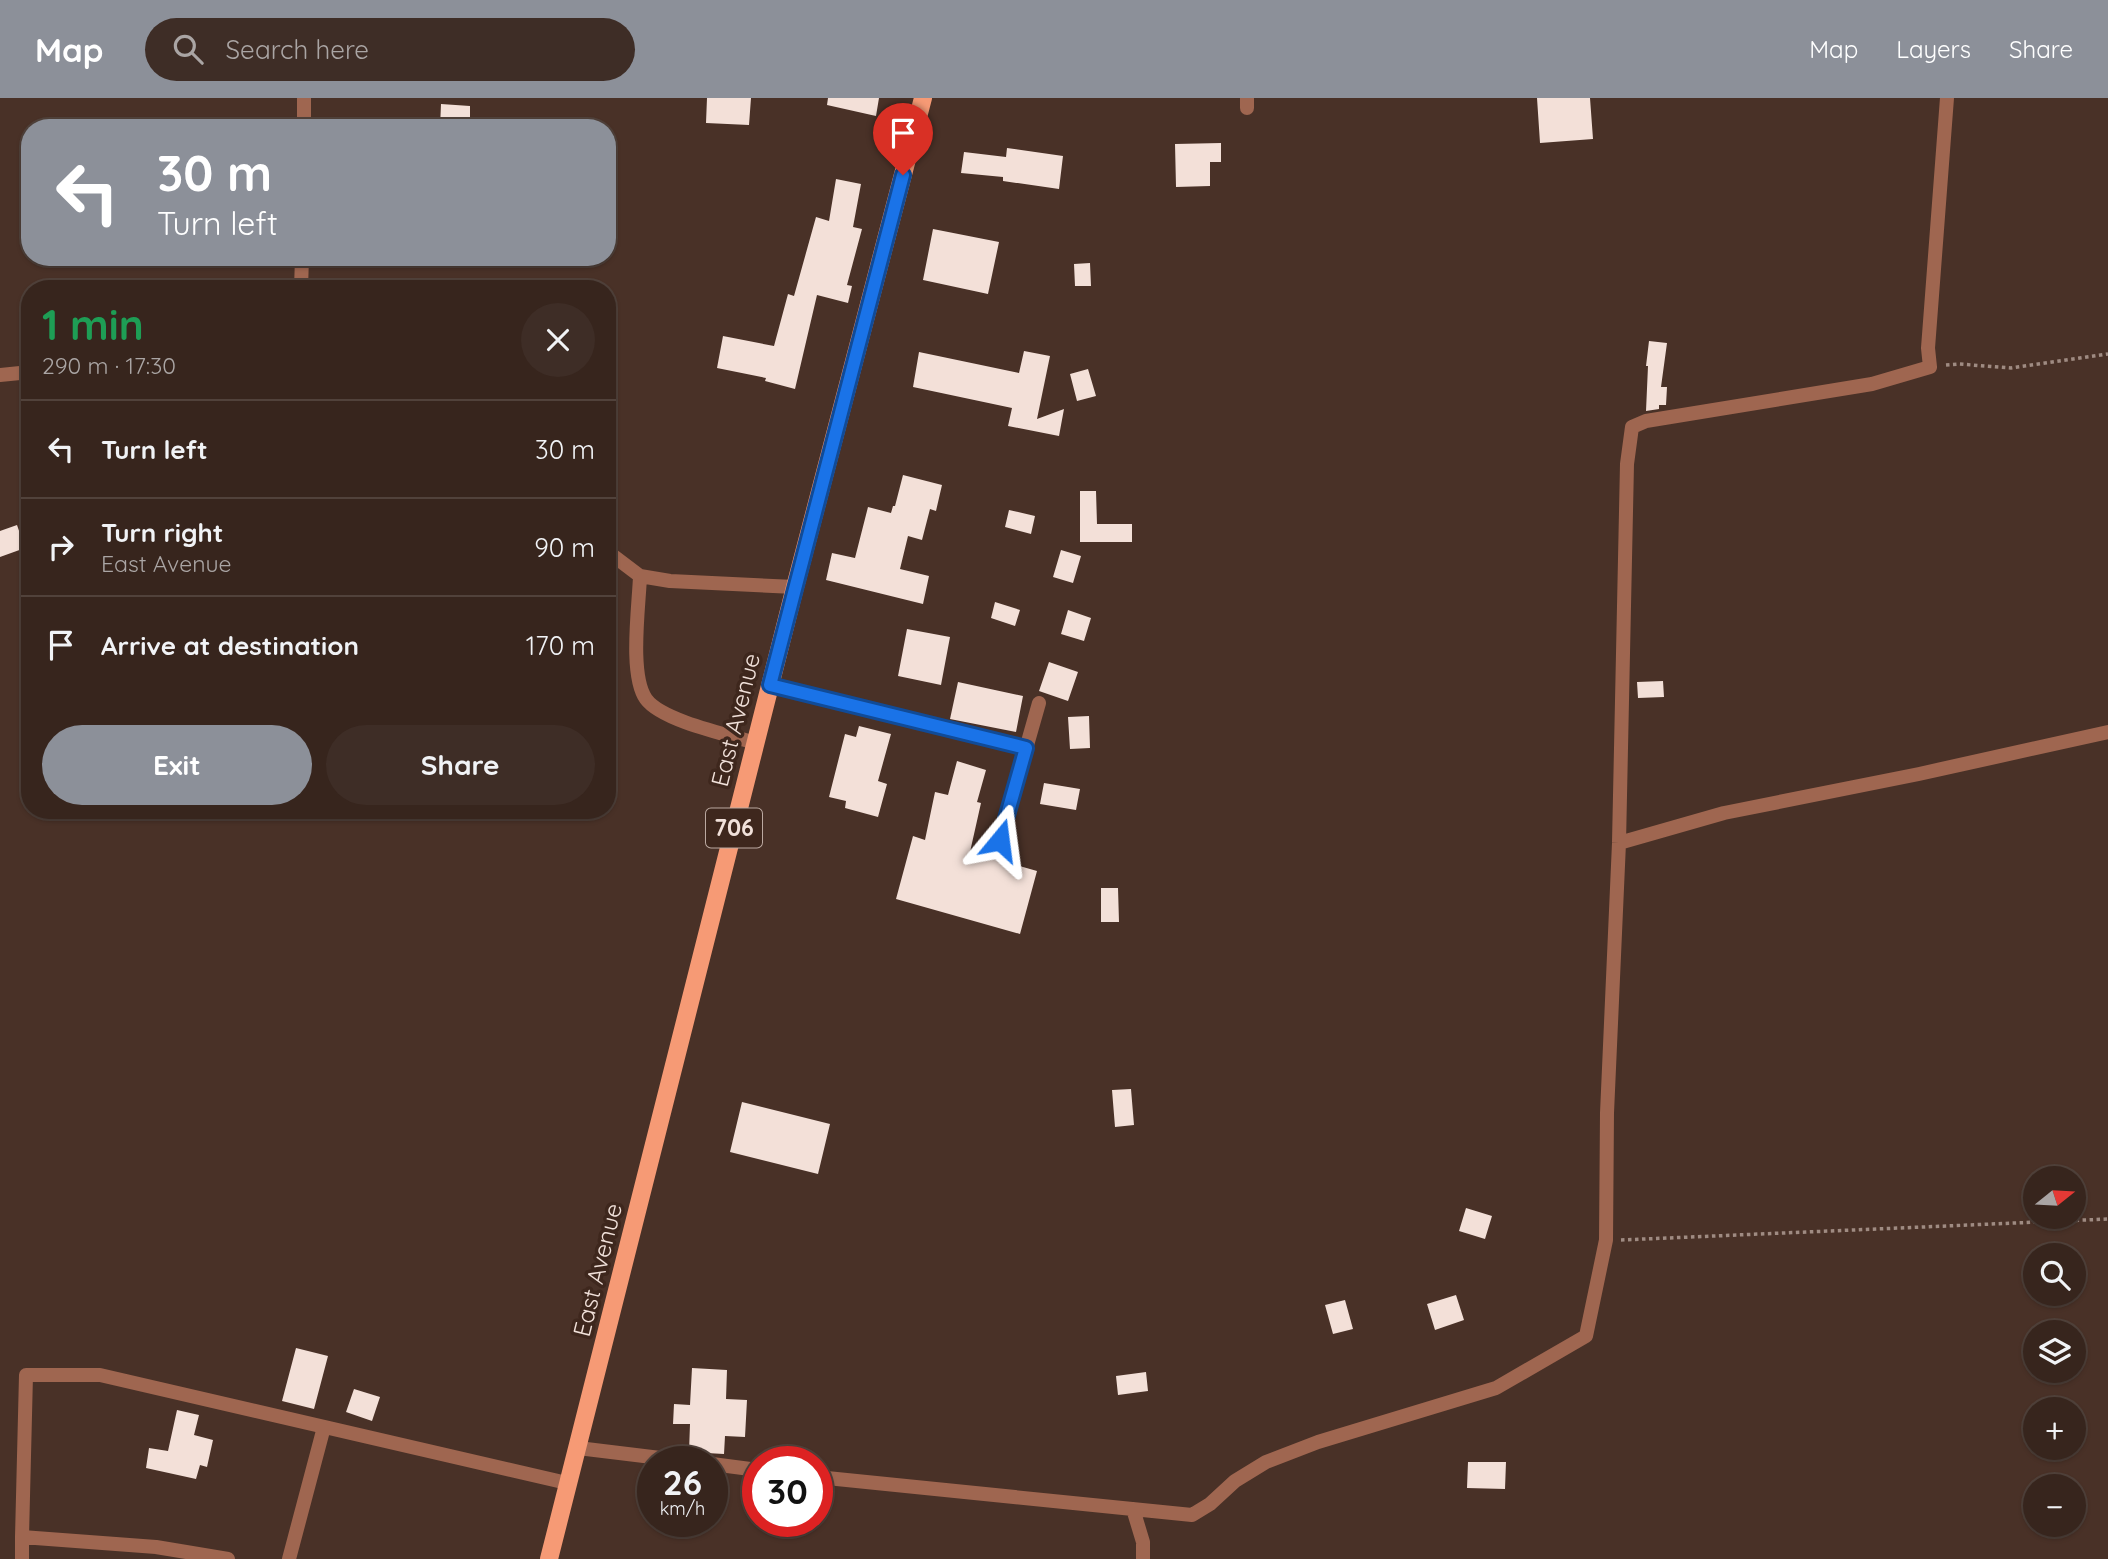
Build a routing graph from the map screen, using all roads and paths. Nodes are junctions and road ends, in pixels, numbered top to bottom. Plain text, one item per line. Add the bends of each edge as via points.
1 (304, 98) edge
2 (923, 98) edge
3 (1947, 98) edge
4 (304, 119) edge
5 (2108, 354) edge
6 (1930, 367) junction
7 (21, 373) edge
8 (0, 375) edge
9 (616, 558) edge
10 (640, 576) junction
11 (795, 587) junction
12 (770, 685) junction
13 (1038, 703) dead end
14 (2108, 732) edge
15 (756, 743) junction
16 (1026, 748) junction
17 (1000, 840) dead end
18 (1619, 843) junction
19 (2108, 1219) edge
20 (1606, 1240) junction
21 (324, 1427) junction
22 (578, 1448) junction
23 (637, 1455) edge
24 (833, 1479) edge
25 (567, 1483) junction
26 (1133, 1509) junction
27 (22, 1537) junction
28 (22, 1559) edge
29 (228, 1559) edge
30 (289, 1559) edge
31 (549, 1559) edge
32 (1143, 1559) edge

1 - 4 street
2 - 11 main road, East Avenue / 706
3 - 6 street
5 - 6 path via 2011,368
6 - 18 street via 1872,384 1632,427 1627,464
7 - 8 street
9 - 10 street
10 - 11 street
10 - 15 street via 636,672 646,700 675,719
11 - 12 main road, East Avenue / 706
12 - 15 main road, East Avenue / 706
12 - 16 street
13 - 16 street
14 - 18 street via 1724,813
15 - 22 main road, East Avenue / 706
16 - 17 street
18 - 20 street
19 - 20 path
20 - 26 street via 1586,1336 1496,1388 1266,1462 1192,1515
21 - 25 street
21 - 27 street via 100,1375 26,1375
21 - 30 street
22 - 23 street
22 - 25 main road, East Avenue / 706
24 - 26 street
25 - 31 main road, East Avenue / 706
26 - 32 street
27 - 28 street
27 - 29 street via 156,1547

